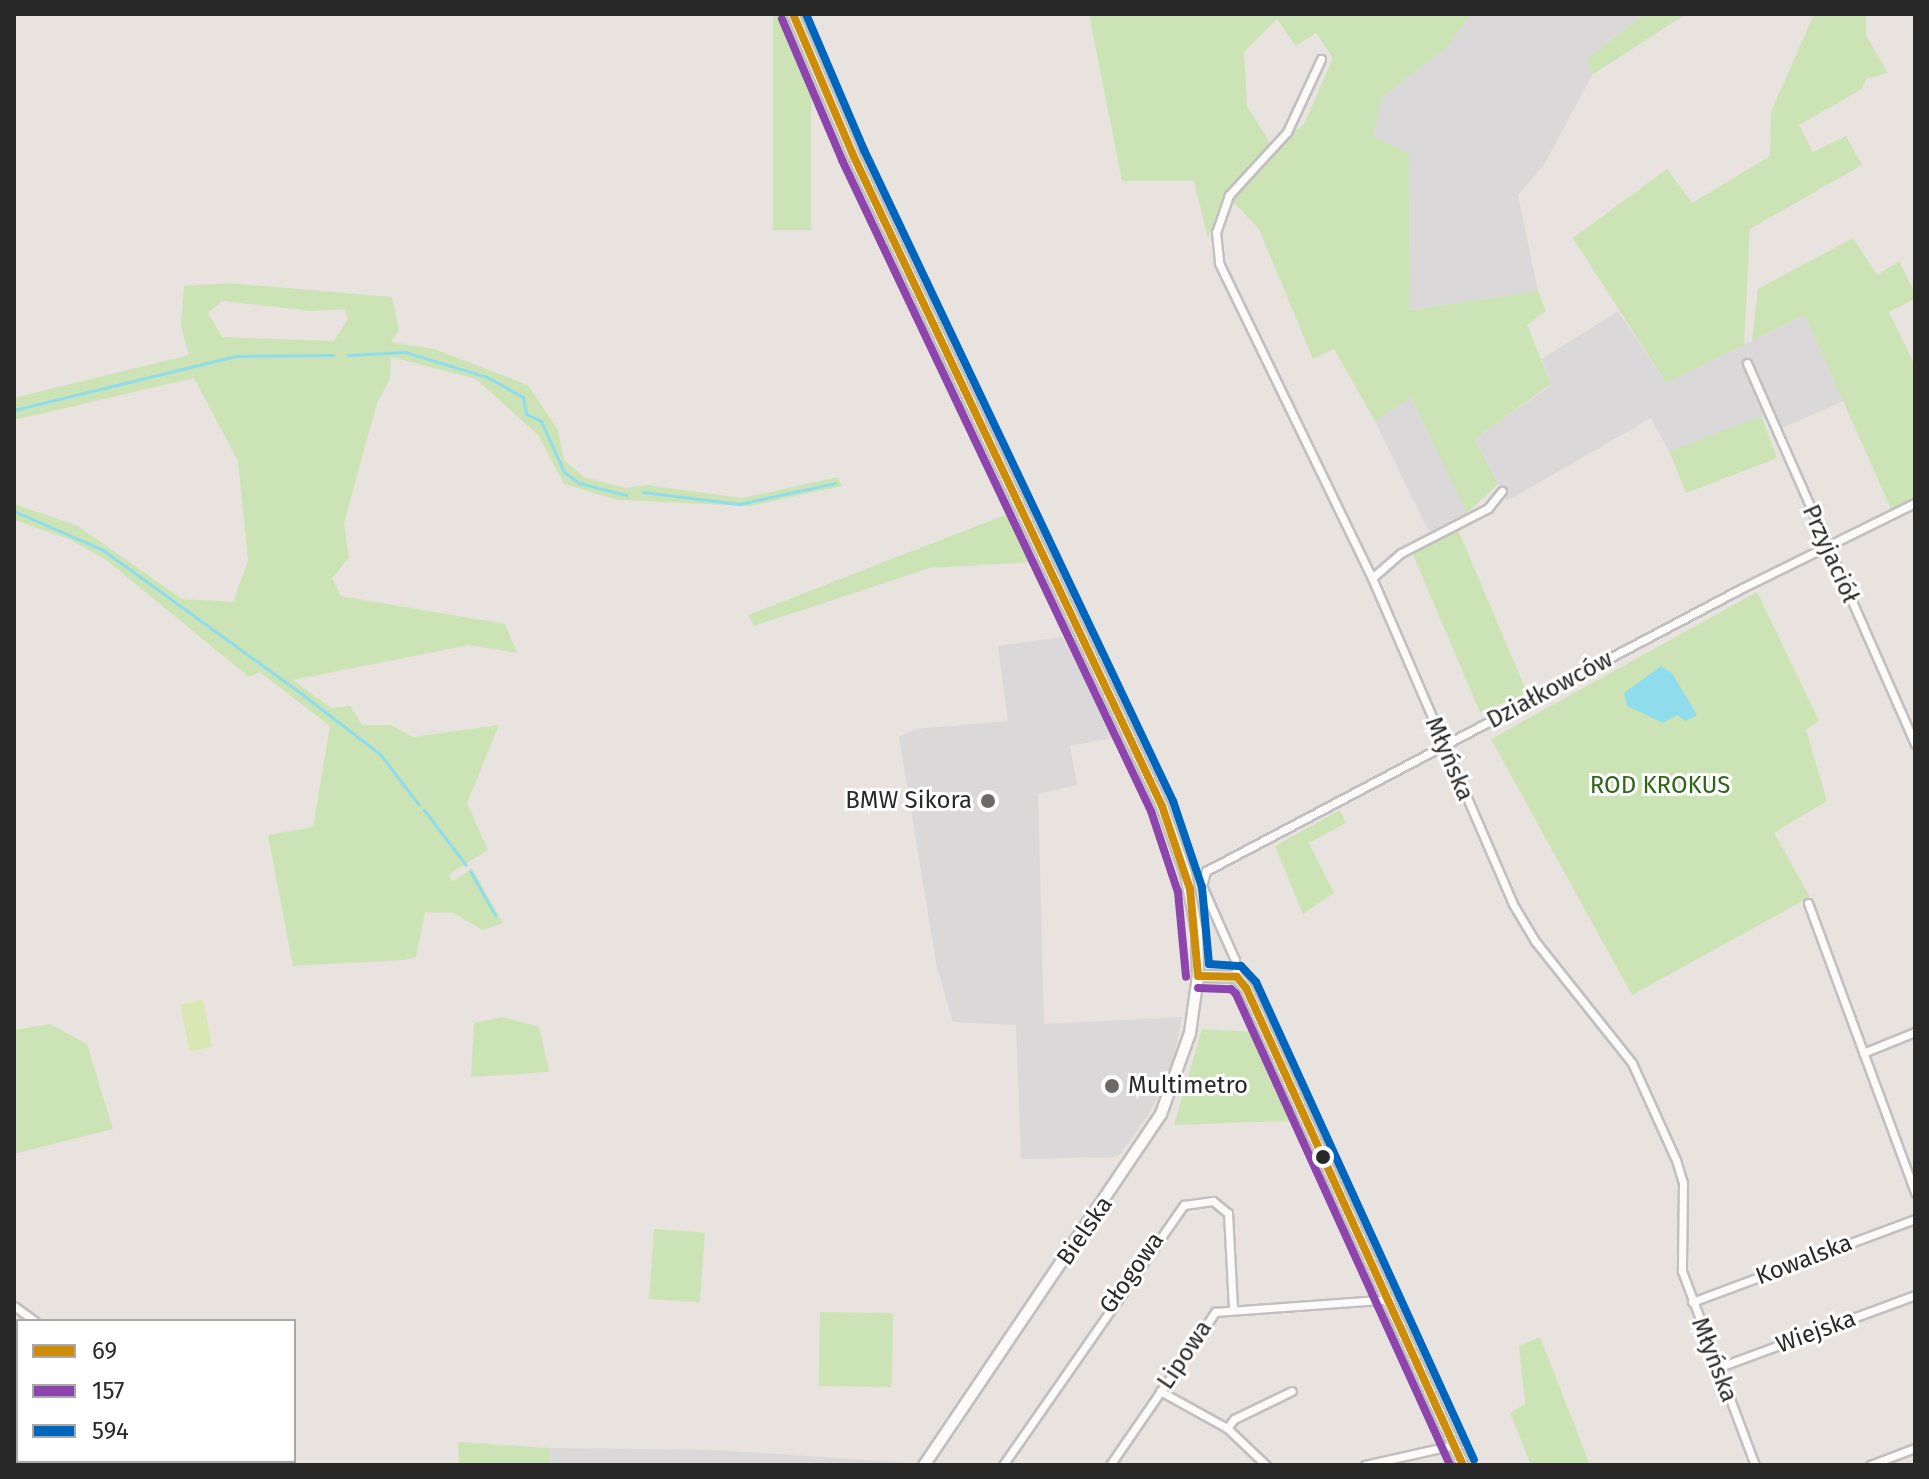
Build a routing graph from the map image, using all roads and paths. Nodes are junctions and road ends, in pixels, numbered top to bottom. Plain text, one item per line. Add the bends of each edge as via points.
1 (793, 14) edge
2 (1321, 59) dead end
3 (1747, 363) dead end
4 (1502, 491) dead end
5 (1915, 503) edge
6 (1828, 547) junction
7 (1372, 578) junction
8 (1915, 744) edge
9 (1444, 747) junction
10 (1808, 903) dead end
11 (1198, 976) junction
12 (1237, 977) junction
13 (1915, 1032) edge
14 (1863, 1053) junction
15 (1915, 1193) edge
16 (1915, 1219) edge
17 (1915, 1295) edge
18 (1390, 1299) junction
19 (1692, 1302) junction
20 (14, 1306) edge
21 (1233, 1309) junction
22 (32, 1319) edge
23 (1717, 1368) junction
24 (1160, 1391) junction
25 (1292, 1391) dead end
26 (1227, 1428) junction
27 (1454, 1445) junction
28 (1915, 1448) edge
29 (924, 1465) edge
30 (1003, 1465) edge
31 (1110, 1465) edge
32 (1266, 1465) edge
33 (1365, 1465) edge
34 (1463, 1465) edge
35 (1755, 1465) edge
36 (1870, 1465) edge

1 - 11 main road, Bielska via 853,155 1162,806 1190,889
2 - 7 street, Młyńska via 1287,132 1229,195 1215,248
3 - 6 street, Przyjaciół
4 - 7 street via 1488,508 1401,553
5 - 6 street, Działkowców
6 - 8 street, Przyjaciół
6 - 9 street, Działkowców
7 - 9 street, Młyńska
9 - 12 street, Działkowców via 1204,874 1202,886 1235,960
9 - 19 street, Młyńska via 1527,928 1611,1031 1638,1076 1683,1183 1680,1259
10 - 14 street
11 - 12 main road
11 - 29 main road, Bielska via 1185,1052 1161,1114
12 - 18 main road
13 - 14 street
14 - 15 street
16 - 19 street, Kowalska
17 - 23 street, Wiejska
18 - 21 street, Lipowa
18 - 27 main road
19 - 23 street, Młyńska
20 - 22 street
21 - 24 street, Lipowa via 1211,1316
21 - 30 street, Głogowa via 1228,1213 1213,1201 1184,1205
23 - 35 street, Młyńska
24 - 26 street
24 - 31 street, Lipowa
25 - 26 street via 1234,1419
26 - 32 street
27 - 33 street
27 - 34 main road
28 - 36 street

